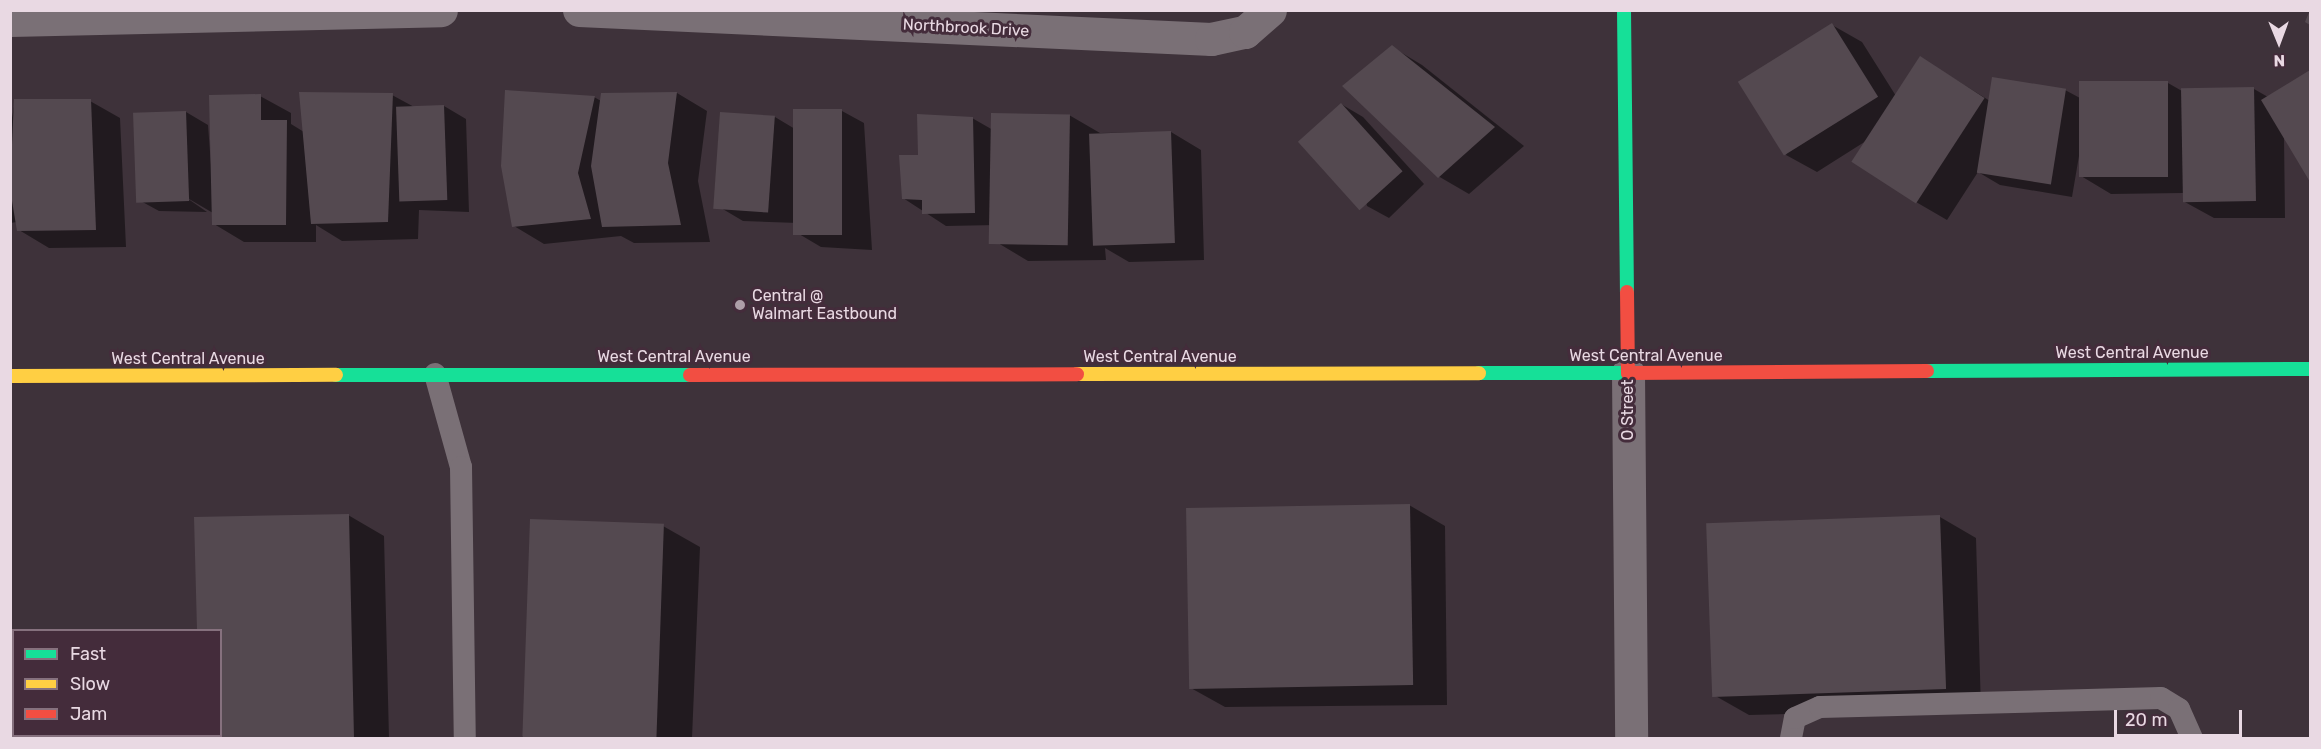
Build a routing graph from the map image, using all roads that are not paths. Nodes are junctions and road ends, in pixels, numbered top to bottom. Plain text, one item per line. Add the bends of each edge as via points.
1 (441, 10) edge
2 (579, 10) edge
3 (1270, 10) edge
4 (1624, 10) edge
5 (10, 20) edge
6 (2310, 369) edge
7 (1628, 373) junction
8 (435, 374) junction
9 (10, 376) edge
10 (465, 738) edge
11 (1631, 738) edge
12 (1791, 738) edge
13 (2192, 738) edge

1 - 5 street
2 - 3 street, Northbrook Drive via 1212,39 1245,32
4 - 7 main road, O Street
6 - 7 main road, West Central Avenue
7 - 8 main road, West Central Avenue
7 - 11 street, O Street
8 - 9 main road, West Central Avenue
8 - 10 lane via 461,467
12 - 13 lane via 1795,718 1820,707 2161,698 2179,709

